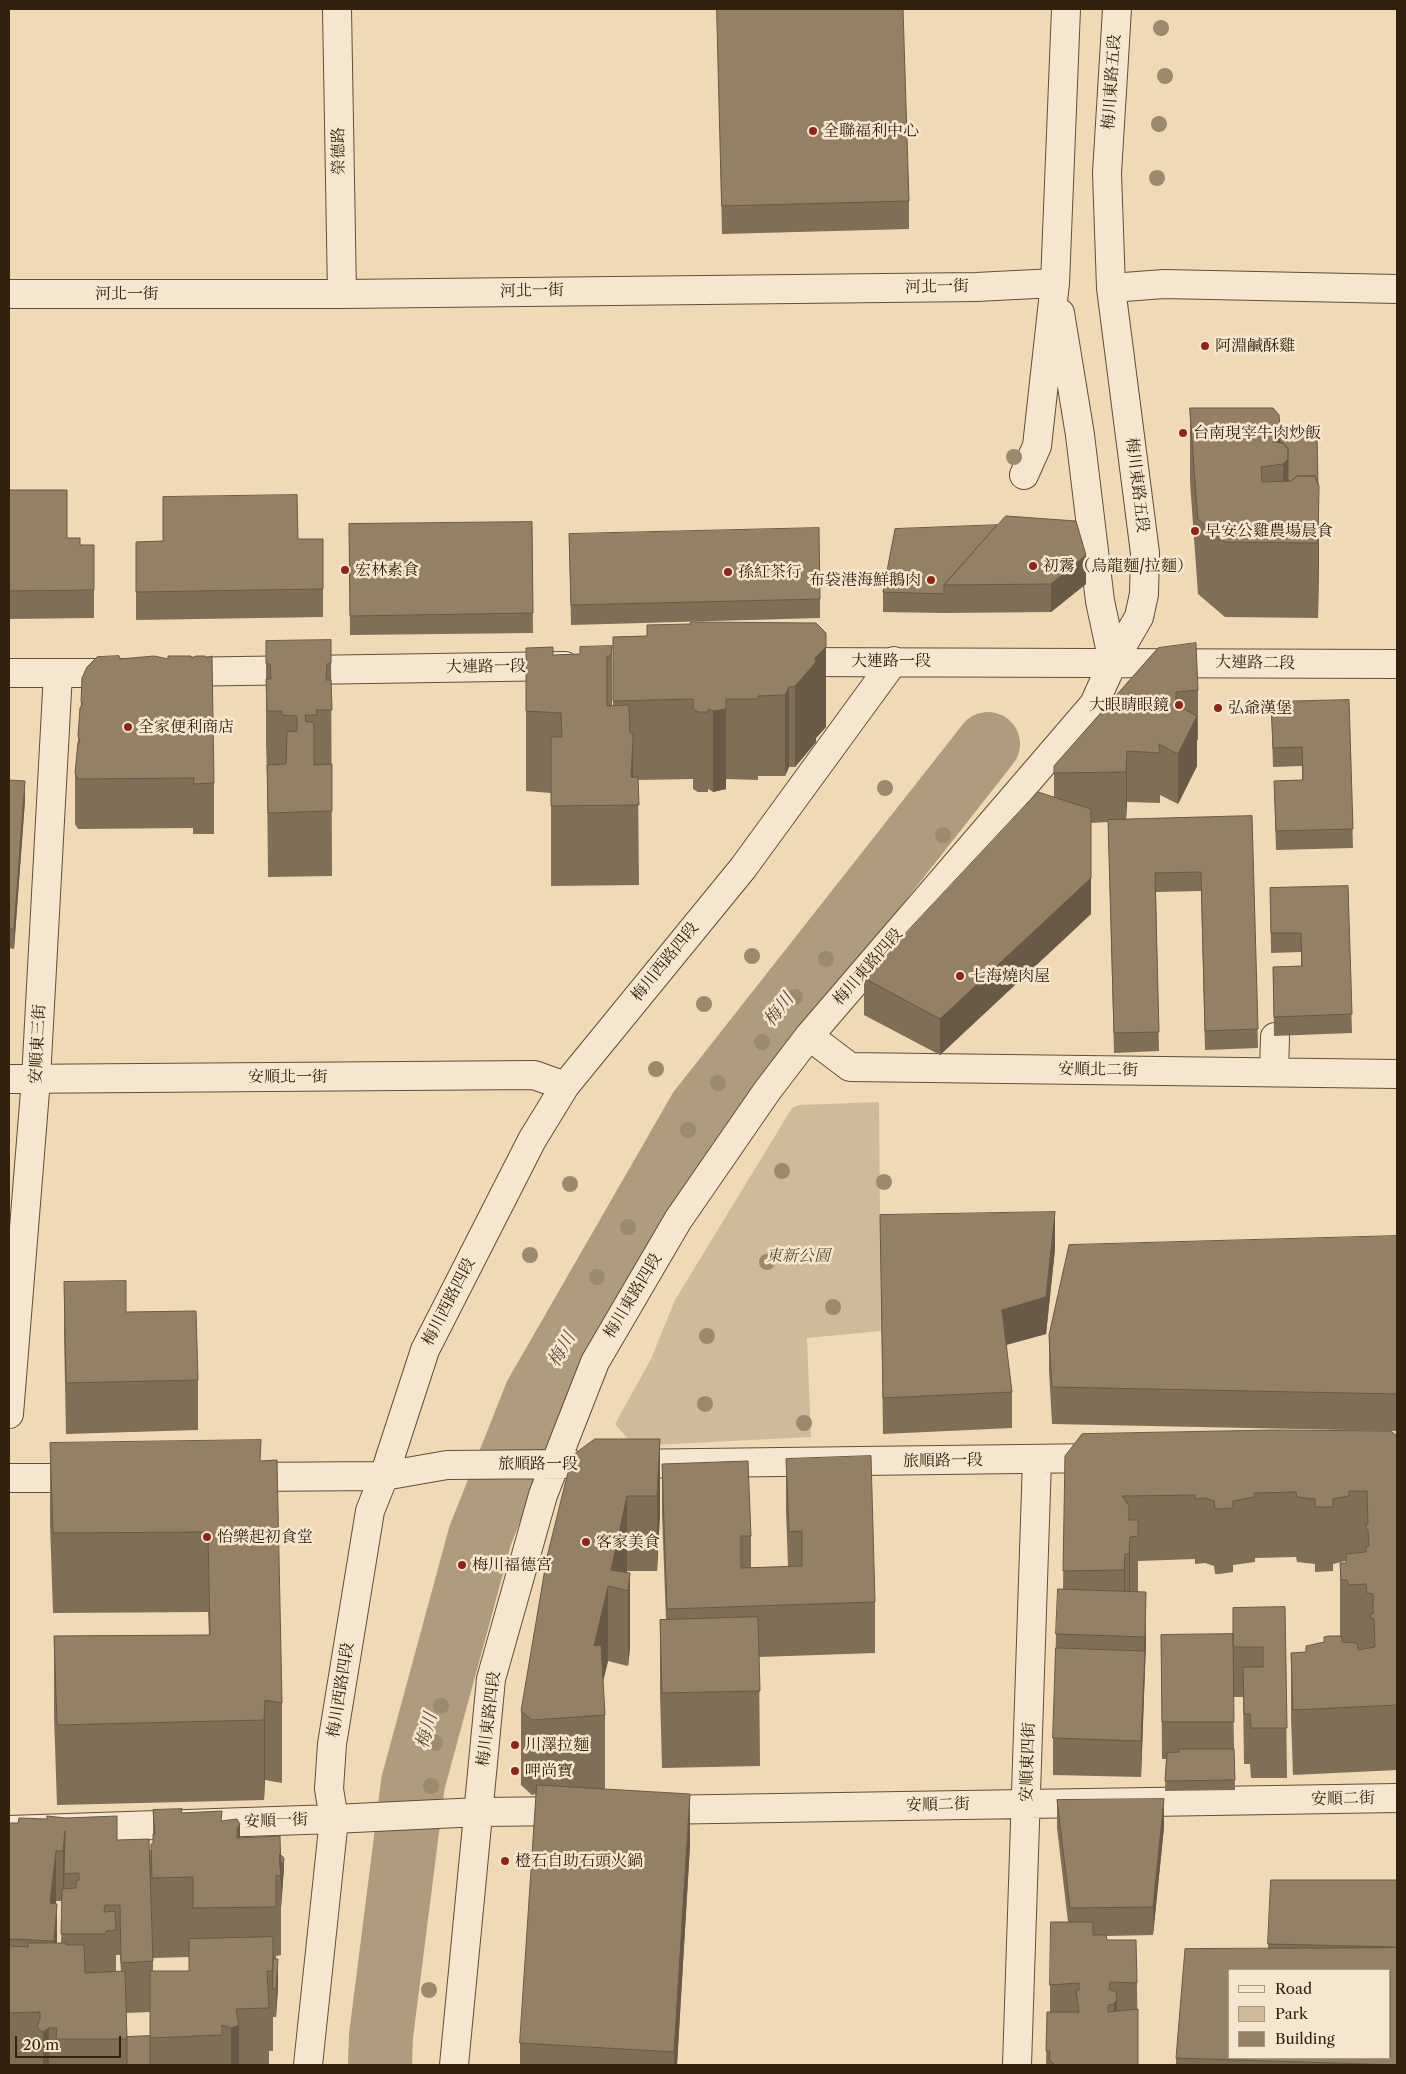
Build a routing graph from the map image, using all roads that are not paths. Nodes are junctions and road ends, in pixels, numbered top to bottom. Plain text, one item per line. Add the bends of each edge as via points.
1 (337, 9) edge
2 (1066, 9) edge
3 (1117, 9) edge
4 (1055, 282) junction
5 (1111, 288) junction
6 (1397, 289) edge
7 (9, 294) edge
8 (342, 294) junction
9 (1024, 475) dead end
10 (894, 661) junction
11 (1113, 662) junction
12 (766, 663) edge
13 (1397, 664) edge
14 (587, 665) edge
15 (9, 673) edge
16 (58, 673) junction
17 (809, 1036) junction
18 (1274, 1037) dead end
19 (1274, 1072) junction
20 (1397, 1074) edge
21 (9, 1079) edge
22 (36, 1079) junction
23 (565, 1086) junction
24 (9, 1414) edge
25 (1127, 1458) edge
26 (1037, 1460) junction
27 (554, 1465) junction
28 (384, 1476) junction
29 (113, 1477) edge
30 (212, 1477) edge
31 (9, 1478) edge
32 (1397, 1798) edge
33 (1027, 1804) junction
34 (598, 1810) edge
35 (628, 1810) edge
36 (479, 1812) junction
37 (334, 1820) junction
38 (9, 1830) edge
39 (308, 2065) edge
40 (454, 2065) edge
41 (1017, 2065) edge

1 - 8 street, 榮德路
2 - 4 street
3 - 5 street, 梅川東路五段 via 1107,173
4 - 8 street, 河北一街 via 976,286
4 - 9 street via 1037,446
4 - 11 street via 1080,435 1100,601
5 - 6 street via 1164,284
5 - 11 street, 梅川東路五段 via 1146,553 1144,594 1138,617
7 - 8 street, 河北一街
10 - 11 street, 大連路一段
10 - 12 street, 大連路一段
10 - 23 street, 梅川西路四段 via 743,868
11 - 13 street, 大連路二段
11 - 17 street, 梅川東路四段 via 1094,704
14 - 16 street, 大連路一段
15 - 16 street, 大連路一段
16 - 22 street, 安順東三街
17 - 19 street, 安順北二街 via 850,1066
17 - 27 street, 梅川東路四段 via 678,1220 595,1362
18 - 19 street
19 - 20 street, 安順北二街
21 - 22 street, 安順北一街
22 - 23 street, 安順北一街 via 534,1075
22 - 24 street, 安順東三街
23 - 28 street, 梅川西路四段 via 532,1140 425,1350
25 - 26 street, 旅順路一段
26 - 27 street, 旅順路一段
26 - 33 street, 安順東四街
27 - 28 street, 旅順路一段 via 447,1465
27 - 36 street, 梅川東路四段 via 492,1679
28 - 30 street, 旅順路一段
28 - 37 street, 梅川西路四段 via 370,1511 332,1744 329,1789
29 - 31 street
32 - 33 street, 安順二街
33 - 35 street, 安順二街
33 - 41 street, 安順東四街
34 - 36 street
36 - 37 street, 安順一街
36 - 40 street, 梅川東路四段
37 - 38 street, 安順一街
37 - 39 street, 梅川西路四段

